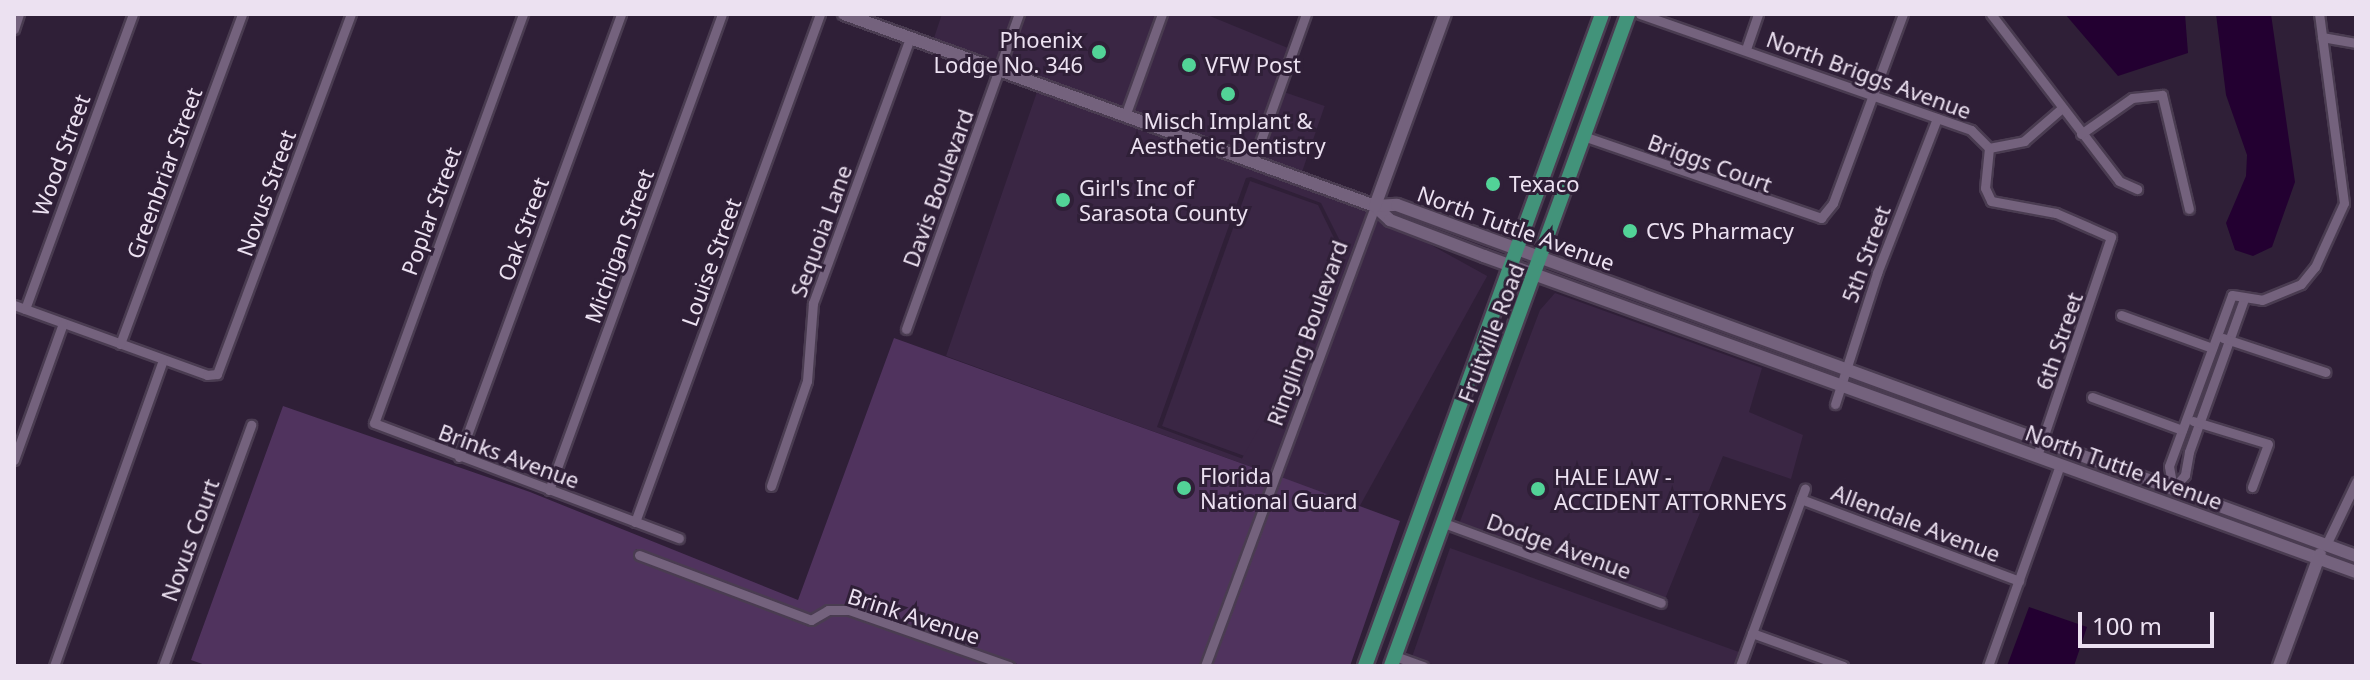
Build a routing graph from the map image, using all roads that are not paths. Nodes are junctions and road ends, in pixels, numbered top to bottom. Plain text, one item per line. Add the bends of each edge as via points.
1 (19, 14) edge
2 (133, 14) edge
3 (242, 14) edge
4 (351, 14) edge
5 (523, 14) edge
6 (621, 14) edge
7 (722, 14) edge
8 (820, 14) edge
9 (844, 14) edge
10 (1019, 14) edge
11 (1162, 14) edge
12 (1306, 14) edge
13 (1445, 14) edge
14 (1602, 14) edge
15 (1628, 14) edge
16 (1640, 14) edge
17 (1758, 14) edge
18 (1903, 14) edge
19 (1991, 14) edge
20 (2319, 14) edge
21 (868, 18) edge
22 (14, 29) edge
23 (2322, 37) junction
24 (910, 38) junction
25 (2356, 43) edge
26 (1746, 49) junction
27 (999, 71) junction
28 (1873, 95) junction
29 (2061, 109) junction
30 (1125, 116) junction
31 (1937, 118) junction
32 (2081, 134) junction
33 (1586, 137) junction
34 (1989, 148) junction
35 (1253, 162) junction
36 (2137, 189) dead end
37 (2356, 196) edge
38 (2344, 203) junction
39 (1375, 206) junction
40 (2189, 209) dead end
41 (1519, 250) junction
42 (1542, 259) junction
43 (1513, 267) junction
44 (1536, 275) junction
45 (2244, 299) junction
46 (14, 305) edge
47 (25, 309) junction
48 (2121, 315) dead end
49 (63, 323) junction
50 (906, 329) dead end
51 (2216, 336) junction
52 (2228, 339) junction
53 (120, 344) junction
54 (2212, 348) junction
55 (163, 360) junction
56 (1847, 369) junction
57 (2325, 372) dead end
58 (1842, 385) junction
59 (2092, 397) dead end
60 (1835, 404) dead end
61 (2187, 419) junction
62 (374, 420) joint
63 (2198, 423) junction
64 (251, 425) dead end
65 (2182, 430) junction
66 (2043, 441) junction
67 (2037, 456) junction
68 (459, 457) junction
69 (14, 460) edge
70 (2060, 465) junction
71 (2356, 482) edge
72 (771, 486) dead end
73 (2252, 487) dead end
74 (1805, 488) dead end
75 (2173, 489) junction
76 (549, 490) junction
77 (1801, 499) junction
78 (635, 522) junction
79 (1444, 523) junction
80 (679, 538) dead end
81 (2326, 545) junction
82 (639, 555) dead end
83 (2356, 556) edge
84 (2318, 558) junction
85 (2356, 572) edge
86 (2019, 581) junction
87 (1661, 603) dead end
88 (1752, 633) junction
89 (1393, 661) edge
90 (54, 666) edge
91 (163, 666) edge
92 (1009, 666) edge
93 (1205, 666) edge
94 (1365, 666) edge
95 (1423, 666) edge
96 (1740, 666) edge
97 (1843, 666) edge
98 (1988, 666) edge
99 (2279, 666) edge

1 - 22 street
2 - 47 street, Wood Street
3 - 53 street, Greenbriar Street
4 - 55 street, Novus Street via 220,370 207,375
5 - 62 street, Poplar Street
6 - 68 street, Oak Street
7 - 76 street, Michigan Street
8 - 78 street, Louise Street
9 - 21 main road
10 - 27 street, Davis Boulevard
11 - 30 street
12 - 35 street
13 - 39 main road, Ringling Boulevard
14 - 41 main road, Fruitville Road
15 - 33 main road, Fruitville Road
16 - 26 street, North Briggs Avenue
17 - 26 street
18 - 28 street
19 - 29 street
20 - 23 street
21 - 24 main road
23 - 25 street
23 - 38 street
24 - 27 main road
24 - 72 street, Sequoia Lane via 813,303 807,381
26 - 28 street, North Briggs Avenue
27 - 30 main road
27 - 50 street, Davis Boulevard
28 - 31 street, North Briggs Avenue
28 - 33 street, Briggs Court via 1823,217 1810,218
29 - 32 street
29 - 34 street via 2024,141
30 - 35 main road
31 - 34 street, North Briggs Avenue via 1971,130
31 - 56 street, 5th Street via 1877,273
32 - 36 street via 2119,181
32 - 40 street via 2132,98 2162,95
33 - 42 main road, Fruitville Road
34 - 66 street, 6th Street via 1985,188 1991,201 2056,213 2111,237
35 - 39 main road
37 - 38 street
38 - 45 street via 2315,267 2301,284 2275,298
39 - 41 main road, North Tuttle Avenue via 1397,205
39 - 43 main road, North Tuttle Avenue via 1390,220
39 - 93 street, Ringling Boulevard
41 - 42 main road, North Tuttle Avenue
41 - 43 main road, Fruitville Road
42 - 44 main road, Fruitville Road
42 - 56 main road, North Tuttle Avenue
43 - 44 main road, North Tuttle Avenue
43 - 94 main road, Fruitville Road
44 - 58 main road, North Tuttle Avenue
44 - 79 main road, Fruitville Road
45 - 51 street via 2232,295
45 - 52 street
46 - 47 street
47 - 49 street
48 - 54 street
49 - 53 street
49 - 69 street
51 - 52 street
51 - 54 street
52 - 57 street
52 - 63 street
53 - 55 street
54 - 61 street
55 - 90 street
56 - 58 street, 5th Street
56 - 66 main road, North Tuttle Avenue
58 - 60 street, 5th Street
58 - 67 main road, North Tuttle Avenue
59 - 65 street
61 - 63 street
61 - 65 street
62 - 68 street, Brinks Avenue via 380,428
63 - 73 street via 2268,444
63 - 75 street via 2185,475
64 - 91 street, Novus Court
65 - 75 street via 2167,472
66 - 67 street, 6th Street
66 - 75 main road, North Tuttle Avenue
67 - 70 main road, North Tuttle Avenue
68 - 76 street, Brinks Avenue
70 - 84 main road, North Tuttle Avenue
70 - 86 street
71 - 81 street
74 - 77 street
75 - 81 main road, North Tuttle Avenue
76 - 78 street, Brinks Avenue
77 - 86 street, Allendale Avenue
77 - 88 street
78 - 80 street, Brinks Avenue
79 - 87 street, Dodge Avenue
79 - 89 main road, Fruitville Road
81 - 83 main road, North Tuttle Avenue
81 - 84 main road
82 - 92 street, Brink Avenue via 811,620 828,610 849,610
84 - 85 main road, North Tuttle Avenue
84 - 99 main road
86 - 98 street
88 - 96 street
88 - 97 street
89 - 95 street

